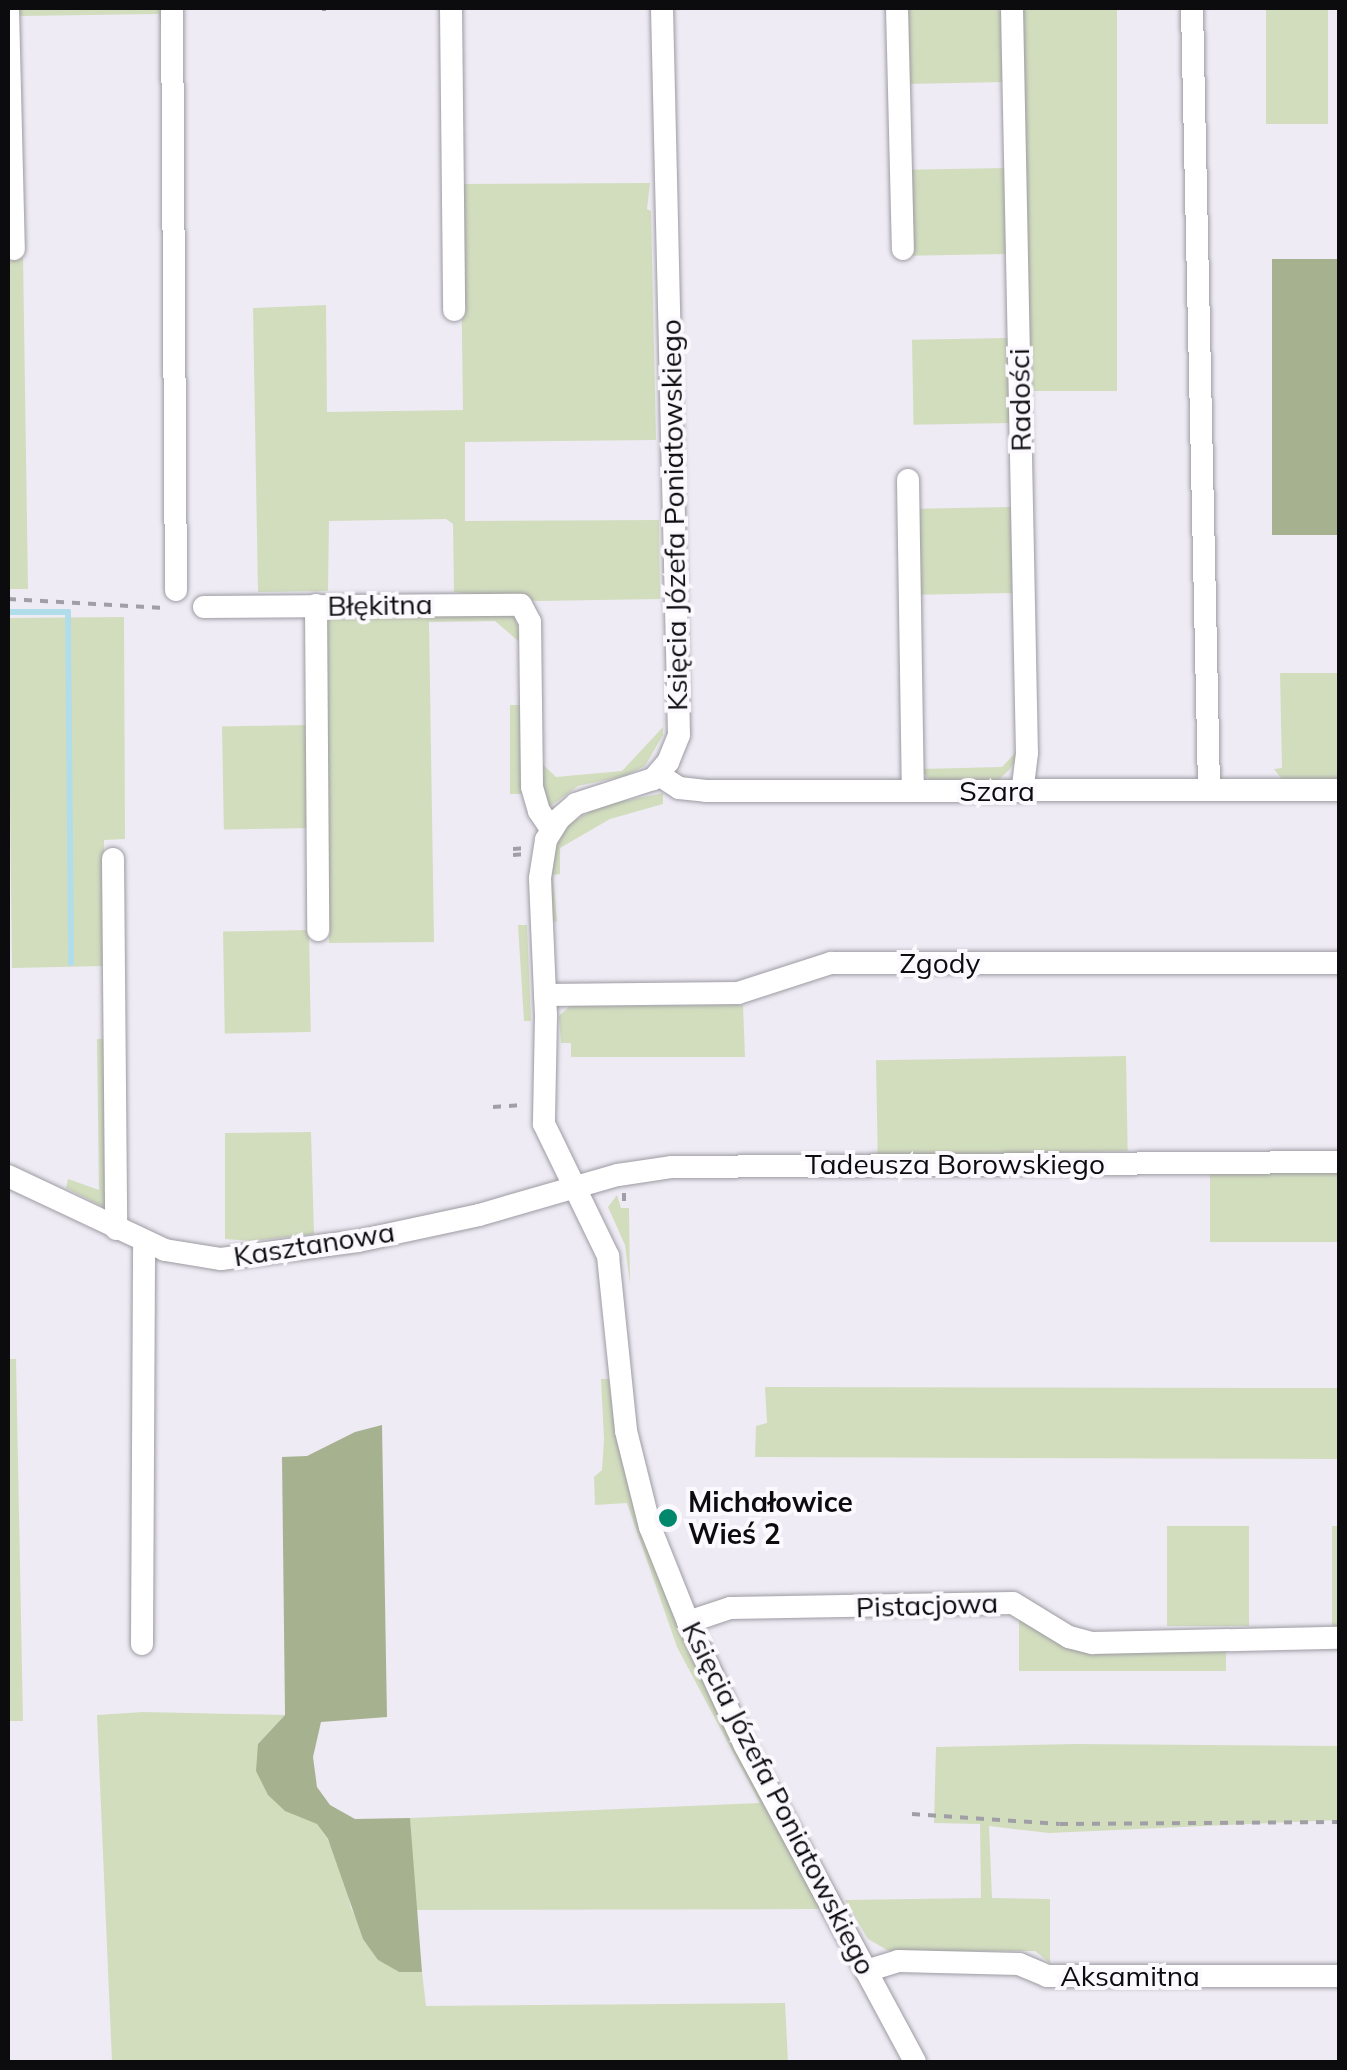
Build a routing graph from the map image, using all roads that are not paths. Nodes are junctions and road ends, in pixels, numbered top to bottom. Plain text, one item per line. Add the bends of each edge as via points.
1 (172, 8) edge
2 (451, 8) edge
3 (662, 8) edge
4 (898, 8) edge
5 (1012, 8) edge
6 (1192, 8) edge
7 (8, 10) edge
8 (14, 250) dead end
9 (902, 250) dead end
10 (454, 310) dead end
11 (908, 480) dead end
12 (176, 590) dead end
13 (316, 605) junction
14 (204, 607) road end
15 (659, 775) junction
16 (1210, 790) junction
17 (1340, 790) edge
18 (913, 791) junction
19 (1022, 791) junction
20 (551, 829) junction
21 (113, 859) dead end
22 (318, 930) dead end
23 (1340, 963) edge
24 (545, 995) junction
25 (1340, 1162) edge
26 (8, 1176) edge
27 (573, 1186) junction
28 (116, 1229) junction
29 (144, 1241) junction
30 (688, 1622) junction
31 (1337, 1638) dead end
32 (142, 1644) dead end
33 (866, 1971) junction
34 (1340, 1976) edge
35 (915, 2062) edge

1 - 12 street
2 - 10 street
3 - 15 street, Księcia Józefa Poniatowskiego via 680,724 676,747
4 - 9 street
5 - 19 street, Radości
6 - 16 street
7 - 8 street
11 - 18 street
13 - 14 street, Błękitna
13 - 20 street, Błękitna via 521,605 530,622 532,787
13 - 22 street
15 - 18 street, Szara via 700,791
15 - 20 street via 635,789 576,804
16 - 17 street, Szara
16 - 19 street, Szara
18 - 19 street, Szara
20 - 24 street, Księcia Józefa Poniatowskiego via 540,878
21 - 28 street
23 - 24 street, Zgody via 830,963 740,992
24 - 27 street, Księcia Józefa Poniatowskiego via 544,1124
25 - 27 street, Tadeusza Borowskiego via 731,1166 633,1172
26 - 28 street, Kasztanowa
27 - 29 street, Kasztanowa via 479,1215 281,1254 197,1258
27 - 30 street, Księcia Józefa Poniatowskiego via 608,1256 624,1424 650,1527
28 - 29 street, Kasztanowa
29 - 32 street
30 - 31 street, Pistacjowa via 730,1608 1013,1603 1069,1638 1092,1643
30 - 33 street, Księcia Józefa Poniatowskiego via 744,1744
33 - 34 street, Aksamitna via 898,1961 1019,1964 1047,1976
33 - 35 street, Księcia Józefa Poniatowskiego

